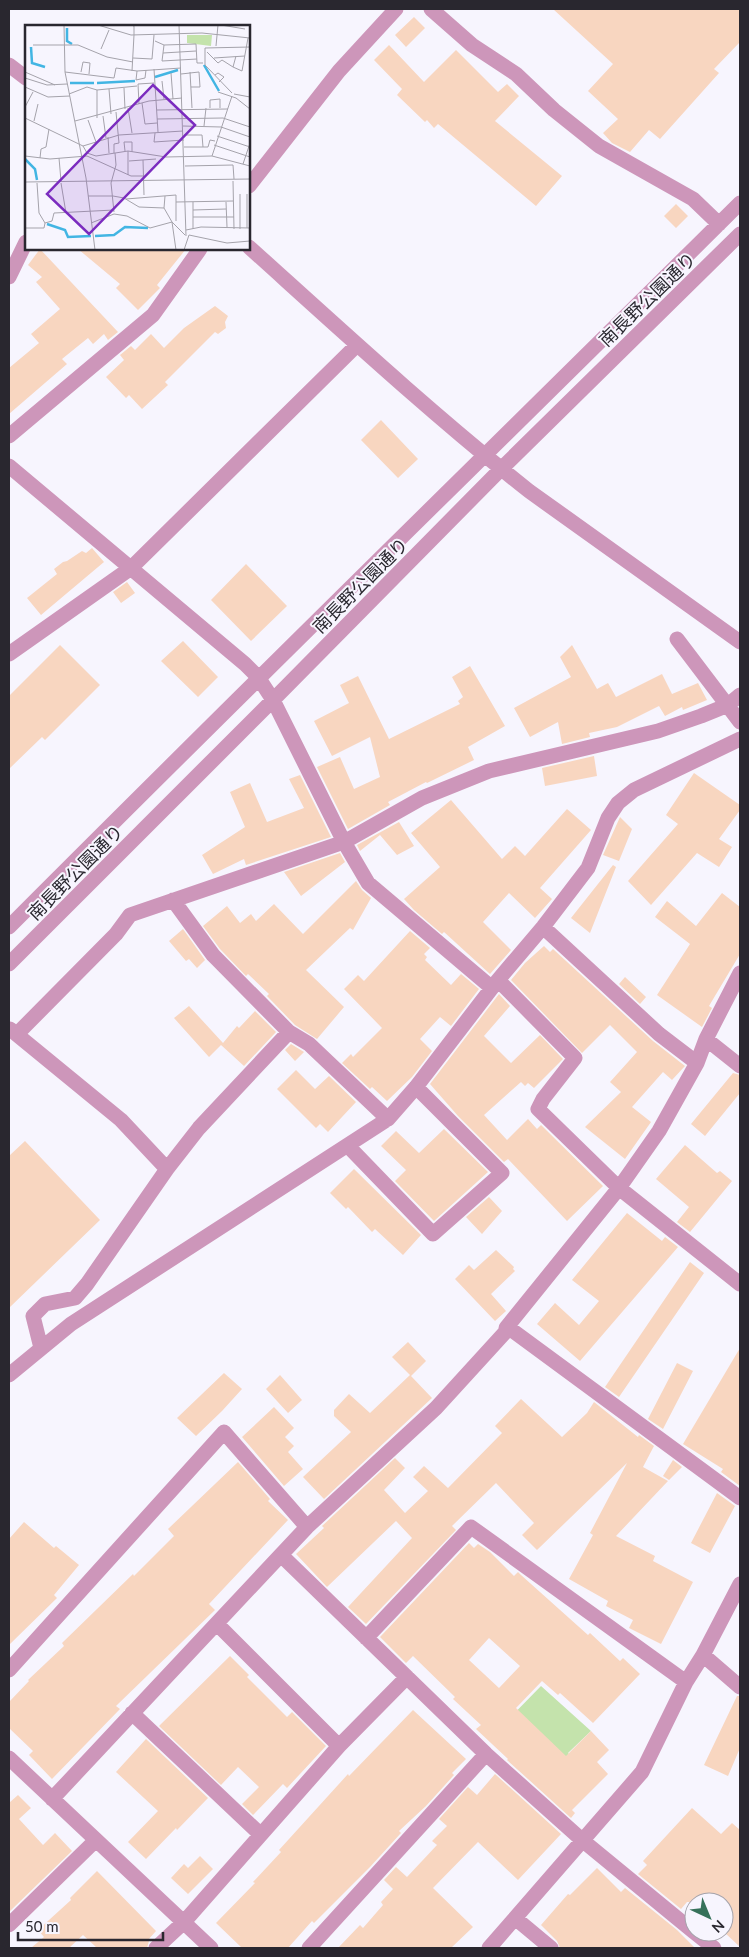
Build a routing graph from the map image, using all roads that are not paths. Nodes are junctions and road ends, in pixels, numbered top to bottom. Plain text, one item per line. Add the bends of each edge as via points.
1 (396, 9) edge
2 (432, 9) edge
3 (9, 65) edge
4 (25, 77) edge
5 (250, 185) edge
6 (740, 203) edge
7 (719, 224) junction
8 (739, 237) edge
9 (25, 244) edge
10 (250, 248) edge
11 (199, 250) edge
12 (9, 277) edge
13 (357, 345) junction
14 (9, 436) edge
15 (485, 456) junction
16 (9, 466) edge
17 (501, 469) junction
18 (131, 568) junction
19 (677, 639) dead end
20 (740, 642) edge
21 (9, 654) edge
22 (258, 677) junction
23 (740, 695) edge
24 (273, 700) junction
25 (728, 705) junction
26 (740, 722) edge
27 (740, 739) edge
28 (344, 842) junction
29 (173, 900) junction
30 (9, 927) edge
31 (543, 927) junction
32 (9, 964) edge
33 (740, 973) edge
34 (495, 984) junction
35 (13, 1031) edge
36 (289, 1032) junction
37 (706, 1039) junction
38 (697, 1063) junction
39 (740, 1066) edge
40 (416, 1087) junction
41 (388, 1119) junction
42 (348, 1146) junction
43 (167, 1169) junction
44 (619, 1188) junction
45 (740, 1284) edge
46 (509, 1328) junction
47 (41, 1348) junction
48 (9, 1375) edge
49 (740, 1498) edge
50 (307, 1527) junction
51 (281, 1555) junction
52 (740, 1584) edge
53 (217, 1624) junction
54 (366, 1638) junction
55 (703, 1656) junction
56 (9, 1670) edge
57 (407, 1677) junction
58 (686, 1682) junction
59 (740, 1687) edge
60 (132, 1713) junction
61 (339, 1746) junction
62 (486, 1754) junction
63 (10, 1762) edge
64 (52, 1799) junction
65 (260, 1834) junction
66 (96, 1840) junction
67 (582, 1840) junction
68 (515, 1918) junction
69 (184, 1922) junction
70 (9, 1924) edge
71 (684, 1924) edge
72 (156, 1948) edge
73 (211, 1948) edge
74 (309, 1948) edge
75 (488, 1948) edge
76 (550, 1948) edge

1 - 5 street via 339,71
2 - 7 street via 472,45 516,74 599,146 692,199
3 - 4 street
6 - 7 street, 南長野公園通り
7 - 15 street, 南長野公園通り
8 - 17 street, 南長野公園通り
9 - 12 street
10 - 13 street
11 - 14 street via 153,316
13 - 15 street
13 - 18 street
15 - 17 street
15 - 22 street, 南長野公園通り
16 - 18 street
17 - 20 street
17 - 24 street, 南長野公園通り
18 - 21 street
18 - 22 street
19 - 25 street
22 - 24 street
22 - 30 street, 南長野公園通り
23 - 25 street
24 - 28 street
24 - 32 street, 南長野公園通り
25 - 26 street
25 - 28 street via 658,731 488,771 422,798
27 - 31 street via 634,790 618,803 608,818 588,868
28 - 29 street
28 - 34 street via 368,883
29 - 35 street via 130,914 116,934
29 - 36 street via 213,955
31 - 34 street
31 - 38 street via 659,1034
33 - 37 street
34 - 40 street
34 - 44 street via 575,1058 542,1099 538,1109
35 - 43 street via 121,1120
36 - 41 street via 310,1044
36 - 43 street via 199,1128
37 - 38 street
37 - 39 street
38 - 44 street via 660,1131
40 - 41 street
40 - 42 street via 502,1173 433,1234
41 - 42 street
42 - 47 street via 71,1324
43 - 47 street via 75,1298 44,1304 33,1316
44 - 45 street
44 - 46 street via 506,1328
46 - 49 street
46 - 50 street via 436,1408
47 - 48 street
50 - 51 street
50 - 56 street via 224,1432
51 - 53 street
51 - 54 street
52 - 55 street
53 - 60 street
53 - 61 street
54 - 57 street
54 - 58 street via 471,1528
55 - 58 street
55 - 59 street
57 - 61 street
57 - 62 street
58 - 67 street via 642,1772
60 - 64 street
60 - 65 street
61 - 65 street
62 - 67 street
62 - 74 street
63 - 64 street
64 - 66 street
65 - 69 street
66 - 69 street
66 - 70 street
67 - 68 street
67 - 71 street
68 - 75 street
68 - 76 street
69 - 72 street
69 - 73 street

